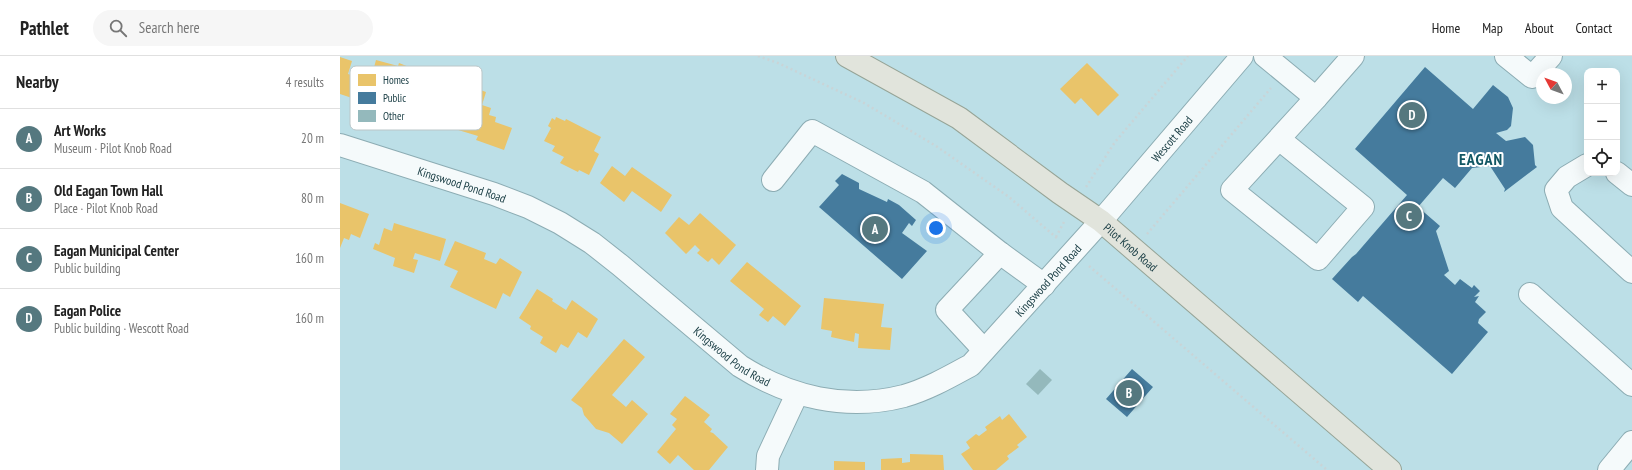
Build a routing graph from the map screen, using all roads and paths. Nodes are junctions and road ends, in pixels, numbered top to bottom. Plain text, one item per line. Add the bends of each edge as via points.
1 (847, 56) edge
2 (1188, 56) edge
3 (1242, 56) edge
4 (1265, 56) edge
5 (1353, 56) edge
6 (1506, 56) edge
7 (1551, 56) edge
8 (1285, 72) junction
9 (1316, 98) junction
10 (1279, 139) junction
11 (340, 144) edge
12 (1584, 167) edge
13 (1620, 175) edge
14 (773, 180) dead end
15 (1632, 184) edge
16 (1075, 203) junction
17 (1101, 221) junction
18 (1056, 237) dead end
19 (1134, 249) junction
20 (1000, 253) junction
21 (1632, 272) edge
22 (1044, 285) junction
23 (1530, 294) dead end
24 (984, 350) junction
25 (1632, 385) edge
26 (797, 394) junction
27 (1632, 442) edge
28 (767, 470) edge
29 (1390, 470) edge
30 (1609, 470) edge

1 - 16 main road, Pilot Knob Road via 959,118
2 - 16 path via 1115,142
3 - 17 street, Wescott Road
4 - 8 street
5 - 9 street
6 - 7 street via 1532,77
8 - 9 street
8 - 19 path
9 - 10 street
10 - 10 street via 1232,190 1318,259 1363,207
11 - 26 street, Kingswood Pond Road via 494,194 560,223 620,265 740,366 764,381
12 - 21 street via 1567,177 1556,190 1562,208
13 - 15 street
14 - 20 street via 812,131 923,192
16 - 17 main road, Pilot Knob Road
16 - 18 path
17 - 19 main road, Pilot Knob Road
17 - 22 street, Kingswood Pond Road
19 - 29 main road, Pilot Knob Road
20 - 22 street
20 - 24 street via 947,310
22 - 24 street, Kingswood Pond Road
23 - 25 street
24 - 26 street, Kingswood Pond Road via 971,365 949,378 904,396 859,402
26 - 28 street via 768,456
27 - 30 street

